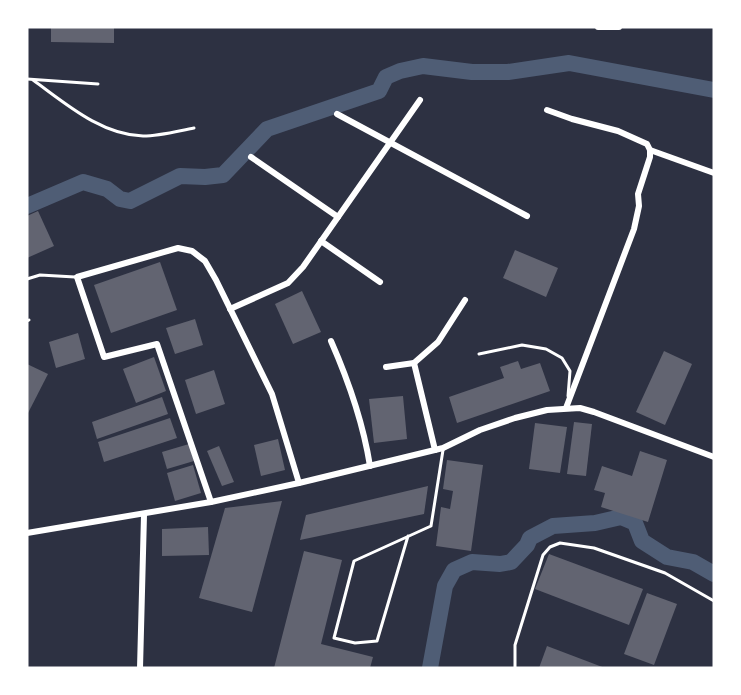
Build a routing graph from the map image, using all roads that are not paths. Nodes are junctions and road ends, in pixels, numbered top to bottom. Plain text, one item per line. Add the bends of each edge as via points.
1 (598, 27) edge
2 (619, 27) edge
3 (27, 79) edge
4 (33, 80) junction
5 (98, 84) dead end
6 (420, 100) dead end
7 (547, 110) dead end
8 (337, 114) dead end
9 (194, 128) dead end
10 (391, 142) junction
11 (650, 150) junction
12 (251, 157) dead end
13 (714, 173) edge
14 (527, 216) dead end
15 (338, 217) junction
16 (321, 240) junction
17 (77, 277) junction
18 (27, 279) edge
19 (380, 282) dead end
20 (465, 300) dead end
21 (230, 309) junction
22 (331, 341) dead end
23 (479, 354) dead end
24 (414, 363) junction
25 (386, 367) dead end
26 (566, 408) junction
27 (443, 448) junction
28 (435, 450) junction
29 (714, 456) edge
30 (370, 466) junction
31 (299, 483) junction
32 (211, 502) junction
33 (144, 515) junction
34 (27, 533) edge
35 (408, 536) junction
36 (714, 601) edge
37 (140, 668) edge
38 (516, 668) edge

1 - 2 street
3 - 4 lane
4 - 5 lane
4 - 9 lane via 111,130 143,136
6 - 10 street
7 - 11 street via 634,136
8 - 10 street
10 - 14 street
10 - 15 street
11 - 13 street
11 - 26 street via 638,194 634,229
12 - 15 street
15 - 16 street
16 - 19 street
16 - 21 street via 288,283
17 - 18 lane via 40,275
17 - 21 street via 178,248 192,251 205,261
17 - 32 street via 104,357 157,344
20 - 24 street via 438,342
21 - 31 street via 272,394
22 - 30 street via 365,432
23 - 26 lane via 522,345 546,349 562,358 570,371
24 - 25 street
24 - 28 street
26 - 27 street via 515,418
26 - 29 street via 594,412
27 - 28 street
27 - 35 lane via 431,526
28 - 30 street
30 - 31 street
31 - 32 street
32 - 33 street
33 - 34 street
33 - 37 street
35 - 35 lane via 377,641 355,644 334,638 354,561
36 - 38 lane via 665,573 594,548 560,543 550,546 543,555 515,645

